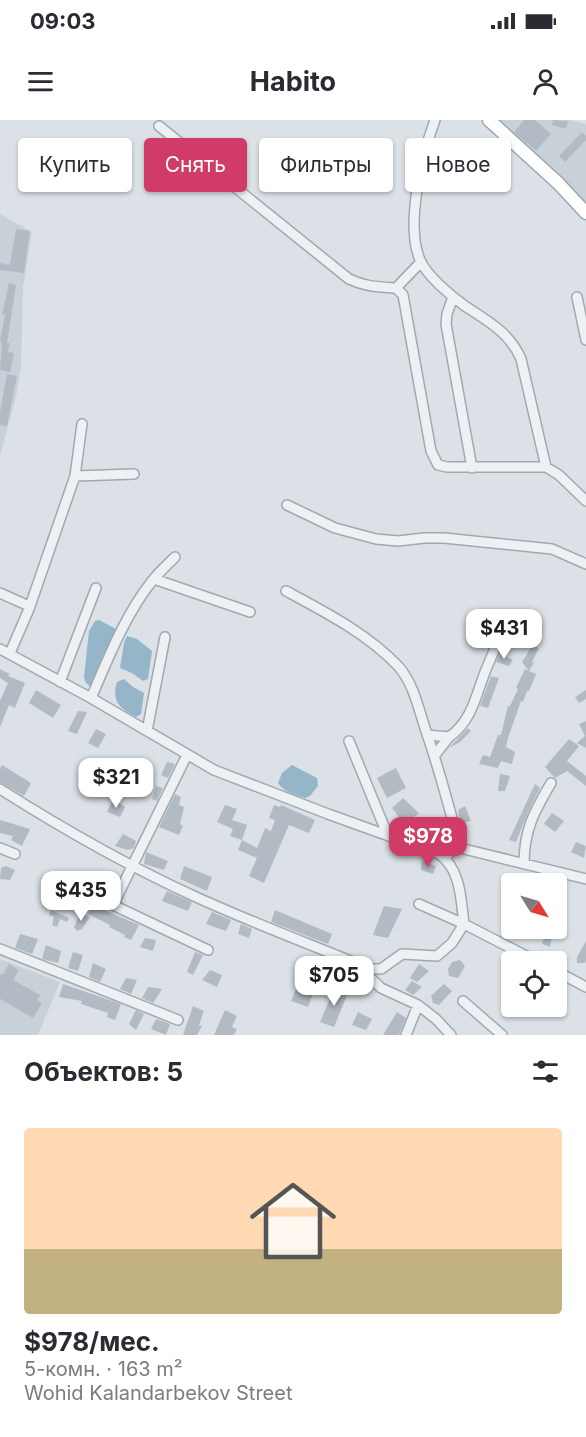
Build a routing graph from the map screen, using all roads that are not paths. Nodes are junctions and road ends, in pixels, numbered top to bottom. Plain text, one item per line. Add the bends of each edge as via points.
1 (435, 120) edge
2 (489, 120) edge
3 (159, 126) dead end
4 (586, 213) edge
5 (421, 262) junction
6 (396, 288) junction
7 (453, 297) junction
8 (577, 297) dead end
9 (586, 340) edge
10 (82, 424) dead end
11 (546, 467) junction
12 (472, 468) junction
13 (134, 474) dead end
14 (75, 476) junction
15 (586, 501) edge
16 (287, 505) dead end
17 (175, 557) dead end
18 (586, 564) edge
19 (154, 579) junction
20 (96, 588) dead end
21 (286, 591) dead end
22 (0, 593) edge
23 (29, 606) junction
24 (250, 612) dead end
25 (507, 620) dead end
26 (165, 637) dead end
27 (0, 649) edge
28 (10, 653) junction
29 (60, 682) junction
30 (91, 698) junction
31 (147, 731) junction
32 (427, 735) junction
33 (449, 737) junction
34 (349, 741) dead end
35 (187, 755) junction
36 (435, 755) junction
37 (551, 783) dead end
38 (0, 789) edge
39 (388, 836) junction
40 (0, 848) edge
41 (460, 848) junction
42 (15, 854) dead end
43 (444, 858) junction
44 (524, 864) junction
45 (133, 866) junction
46 (586, 879) edge
47 (47, 880) dead end
48 (419, 904) dead end
49 (113, 906) junction
50 (464, 924) junction
51 (0, 949) edge
52 (208, 950) dead end
53 (517, 951) edge
54 (354, 962) junction
55 (567, 977) edge
56 (586, 987) edge
57 (463, 1000) dead end
58 (418, 1005) junction
59 (178, 1020) dead end
60 (406, 1035) edge
61 (451, 1035) edge
62 (501, 1035) edge

1 - 5 street via 417,189 415,244
2 - 4 main road
3 - 6 street via 349,279 376,288
5 - 6 street
5 - 7 street
6 - 12 street via 404,295 406,304 433,459 438,465
7 - 11 street via 515,344
7 - 12 street via 446,324
8 - 9 street
10 - 14 street
11 - 12 street
11 - 15 street
13 - 14 street
14 - 23 street
16 - 18 street via 335,528 376,538 398,542 444,538 552,549
17 - 19 street
19 - 24 street
19 - 30 street via 128,618
20 - 29 street
21 - 32 street via 344,623 399,667 409,682
22 - 23 street
23 - 28 street
25 - 33 street via 473,708 459,731
26 - 31 street
27 - 28 street
28 - 29 street
29 - 30 street
30 - 31 street
31 - 35 street
32 - 33 street
32 - 36 street
33 - 36 street
34 - 39 street
35 - 39 street via 236,780
35 - 45 street
36 - 41 street
37 - 44 street via 530,821
38 - 45 street
39 - 43 street
40 - 42 street
41 - 43 street
41 - 44 street
43 - 50 street via 456,875
44 - 46 street
45 - 49 street
45 - 54 street via 198,898
47 - 49 street
48 - 50 street
49 - 52 street
50 - 53 street
50 - 54 street via 452,943 436,956 402,954 376,970
51 - 59 street
54 - 58 street via 381,988
55 - 56 street
57 - 62 street
58 - 60 street
58 - 61 street

